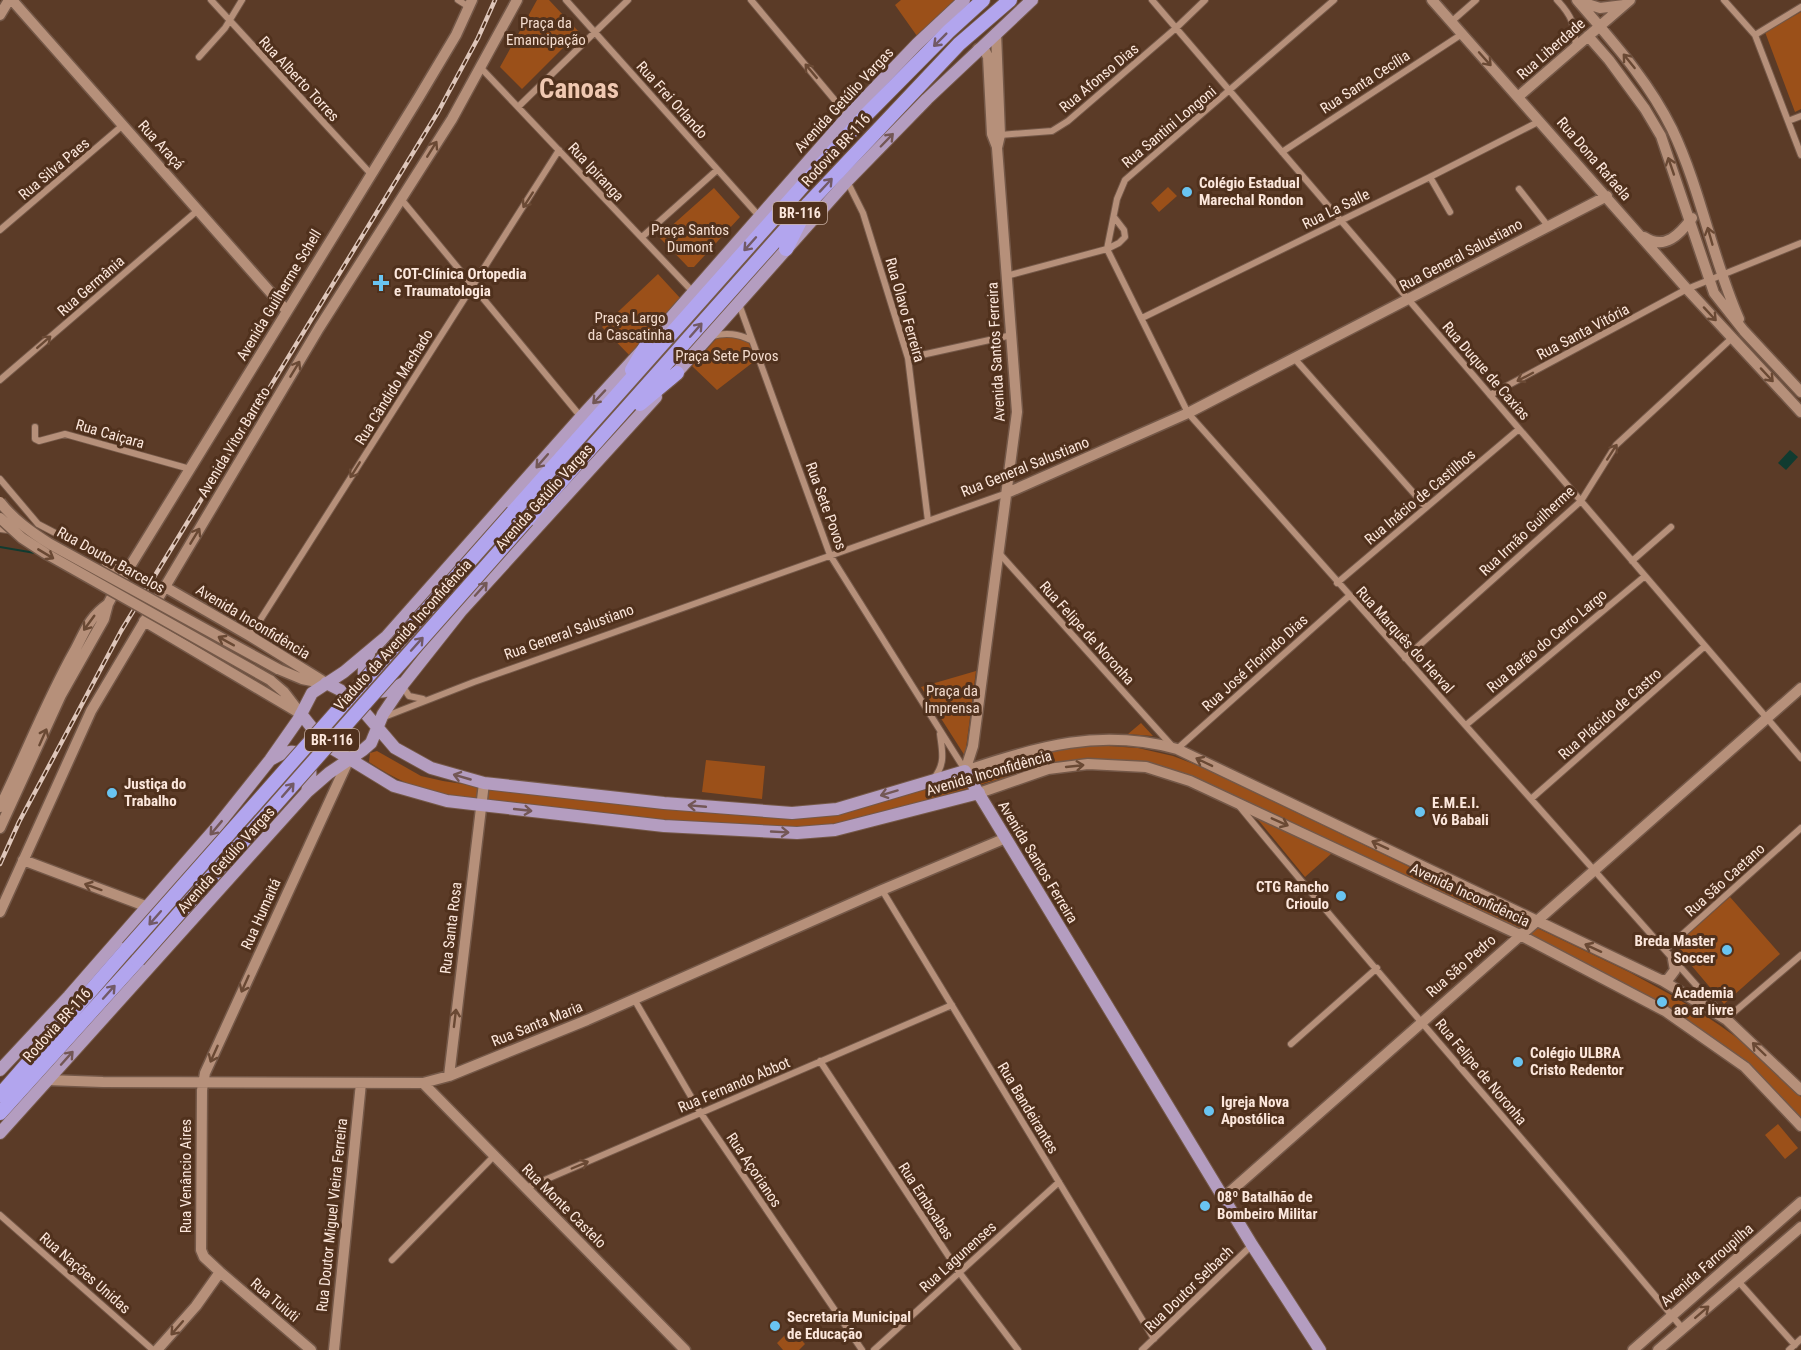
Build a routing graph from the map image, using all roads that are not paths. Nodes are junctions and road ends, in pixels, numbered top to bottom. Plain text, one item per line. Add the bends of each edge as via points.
1 (10, 0) edge
2 (211, 0) edge
3 (242, 0) edge
4 (458, 0) edge
5 (517, 0) edge
6 (566, 0) edge
7 (628, 0) edge
8 (751, 0) edge
9 (964, 0) edge
10 (983, 0) edge
11 (1010, 0) edge
12 (1019, 0) edge
13 (1032, 0) edge
14 (1152, 0) edge
15 (1205, 0) edge
16 (1334, 0) edge
17 (1432, 0) edge
18 (1476, 0) edge
19 (1557, 0) edge
20 (1577, 0) edge
21 (1724, 0) edge
22 (1627, 2) edge
23 (470, 4) edge
24 (1801, 7) edge
25 (0, 15) edge
26 (229, 21) junction
27 (1451, 21) junction
28 (1599, 26) junction
29 (1176, 28) junction
30 (595, 31) junction
31 (996, 33) junction
32 (1462, 33) junction
33 (1755, 35) junction
34 (1588, 36) junction
35 (959, 44) junction
36 (1576, 47) junction
37 (978, 49) junction
38 (199, 57) dead end
39 (481, 68) junction
40 (1230, 91) junction
41 (1519, 96) junction
42 (518, 107) junction
43 (848, 116) junction
44 (1801, 116) edge
45 (1540, 121) junction
46 (1788, 121) junction
47 (123, 125) junction
48 (996, 135) junction
49 (560, 150) junction
50 (1282, 152) junction
51 (1801, 155) edge
52 (717, 170) junction
53 (370, 173) junction
54 (1430, 177) junction
55 (848, 181) junction
56 (1519, 189) dead end
57 (1606, 196) junction
58 (401, 199) junction
59 (809, 203) junction
60 (1701, 207) junction
61 (198, 210) junction
62 (1450, 212) dead end
63 (759, 216) junction
64 (1114, 217) junction
65 (1341, 220) junction
66 (1690, 221) junction
67 (1548, 226) junction
68 (0, 230) edge
69 (1641, 235) junction
70 (642, 237) junction
71 (1801, 243) edge
72 (786, 249) junction
73 (1107, 249) junction
74 (1006, 276) junction
75 (1721, 276) junction
76 (1709, 281) junction
77 (473, 284) junction
78 (1688, 289) junction
79 (693, 292) junction
80 (1408, 300) junction
81 (738, 303) junction
82 (287, 311) junction
83 (1142, 318) junction
84 (1744, 331) junction
85 (1012, 336) junction
86 (709, 337) junction
87 (1732, 338) junction
88 (751, 340) junction
89 (646, 346) junction
90 (908, 358) junction
91 (1294, 358) junction
92 (677, 373) junction
93 (0, 380) edge
94 (1801, 392) edge
95 (1490, 395) junction
96 (612, 401) junction
97 (1801, 412) edge
98 (1188, 413) junction
99 (581, 417) junction
100 (35, 427) dead end
101 (1519, 429) junction
102 (602, 437) junction
103 (190, 469) junction
104 (0, 479) edge
105 (1007, 493) junction
106 (1581, 501) junction
107 (0, 502) edge
108 (1426, 507) junction
109 (513, 512) joint
110 (0, 518) edge
111 (527, 520) joint
112 (928, 521) junction
113 (38, 524) junction
114 (1671, 527) dead end
115 (0, 529) edge
116 (999, 553) junction
117 (830, 555) junction
118 (105, 559) junction
119 (1632, 561) junction
120 (129, 567) junction
121 (1645, 576) junction
122 (1337, 583) junction
123 (118, 585) junction
124 (165, 587) junction
125 (1349, 596) junction
126 (144, 621) junction
127 (250, 636) junction
128 (1705, 646) junction
129 (81, 649) junction
130 (371, 651) junction
131 (1405, 658) junction
132 (278, 669) joint
133 (270, 680) joint
134 (326, 683) junction
135 (403, 684) junction
136 (1801, 688) edge
137 (426, 699) junction
138 (301, 714) junction
139 (1766, 718) junction
140 (379, 723) junction
141 (1466, 725) junction
142 (1159, 729) junction
143 (939, 730) junction
144 (1152, 744) junction
145 (1175, 748) junction
146 (1801, 758) edge
147 (349, 759) junction
148 (270, 760) junction
149 (965, 771) junction
150 (932, 780) junction
151 (489, 784) junction
152 (307, 792) junction
153 (979, 792) junction
154 (1531, 799) junction
155 (1238, 804) junction
156 (486, 806) junction
157 (0, 807) edge
158 (0, 828) edge
159 (1801, 828) edge
160 (1006, 838) junction
161 (23, 860) junction
162 (1594, 869) junction
163 (882, 890) junction
164 (147, 907) junction
165 (0, 912) edge
166 (1537, 920) junction
167 (1520, 935) junction
168 (128, 948) joint
169 (1665, 950) junction
170 (1801, 955) edge
171 (1673, 959) junction
172 (138, 960) joint
173 (1377, 968) junction
174 (1663, 981) junction
175 (634, 999) junction
176 (952, 1005) junction
177 (1727, 1020) junction
178 (1422, 1021) junction
179 (1291, 1044) dead end
180 (820, 1061) junction
181 (0, 1070) edge
182 (449, 1076) junction
183 (47, 1080) junction
184 (203, 1082) junction
185 (361, 1083) junction
186 (423, 1083) junction
187 (1799, 1084) edge
188 (0, 1095) edge
189 (700, 1112) junction
190 (0, 1113) edge
191 (1801, 1126) edge
192 (0, 1133) edge
193 (494, 1156) junction
194 (1059, 1182) junction
195 (526, 1188) junction
196 (1223, 1198) junction
197 (1801, 1202) edge
198 (0, 1215) edge
199 (1801, 1227) edge
200 (1252, 1245) junction
201 (392, 1260) dead end
202 (220, 1272) junction
203 (958, 1272) junction
204 (1738, 1281) junction
205 (1672, 1316) junction
206 (1683, 1329) junction
207 (1154, 1339) junction
208 (1801, 1340) edge
209 (1795, 1345) junction
210 (155, 1350) edge
211 (311, 1350) edge
212 (334, 1350) edge
213 (685, 1350) edge
214 (862, 1350) edge
215 (874, 1350) edge
216 (1018, 1350) edge
217 (1142, 1350) edge
218 (1320, 1350) edge
219 (1633, 1350) edge
220 (1658, 1350) edge
221 (1789, 1350) edge

1 - 25 main road
1 - 47 main road, Rua Araçá
2 - 26 street, Rua Alberto Torres
3 - 26 street
4 - 23 street
5 - 39 main road, Avenida Vitor Barreto
6 - 30 street, Rua Frei Orlando
7 - 30 street
43 -> 8 street
9 - 43 main road, Avenida Getúlio Vargas
10 -> 96 highway, Rodovia BR-116 / BR-116 via 863,118
11 - 35 highway, Rodovia BR-116 / BR-116
12 - 35 highway, BR-116 via 973,41
13 - 31 main road, Avenida Getúlio Vargas
14 - 29 street, Rua Duque de Caxias
15 - 29 street, Rua Afonso Dias
16 - 40 street, Rua Santini Longoni
17 - 27 main road, Rua Dona Rafaela
18 - 27 street
19 - 36 street via 1574,22
20 - 22 main road via 1600,8
20 - 28 main road
21 - 33 street
22 - 28 main road, Rua Liberdade
23 - 53 main road, Avenida Guilherme Schell via 456,35
24 - 33 street
26 - 38 street
26 - 53 street, Rua Alberto Torres
27 - 32 main road, Rua Dona Rafaela
28 - 34 main road, Rua Liberdade
60 -> 28 main road via 1658,103
29 - 40 street, Rua Duque de Caxias
29 - 48 street, Rua Afonso Dias via 1052,131
30 - 42 street
30 - 52 street, Rua Frei Orlando
31 - 37 main road, Avenida Getúlio Vargas
31 - 48 main road, Avenida Santos Ferreira
32 -> 41 main road, Rua Dona Rafaela
32 - 50 street, Rua Santa Cecília
33 - 46 street
34 - 36 main road, Rua Liberdade
66 -> 34 main road via 1661,136
59 -> 35 highway, Rodovia BR-116 / BR-116
36 - 41 main road, Rua Liberdade
37 - 48 main road, Avenida Santos Ferreira via 988,57
55 -> 37 main road, Avenida Getúlio Vargas
39 - 42 street, Rua Ipiranga
58 -> 39 main road, Avenida Vitor Barreto
40 - 50 street, Rua Duque de Caxias
40 - 64 street, Rua Santini Longoni via 1125,180
41 - 45 main road, Rua Dona Rafaela
42 - 49 street, Rua Ipiranga
43 - 63 main road, Avenida Getúlio Vargas
44 - 46 street
45 - 54 street, Rua La Salle
45 - 57 main road, Rua Dona Rafaela
46 - 51 street
47 - 61 main road, Rua Araçá
47 - 68 street, Rua Silva Paes
48 - 74 main road, Avenida Santos Ferreira
49 - 70 street, Rua Ipiranga
49 -> 77 street, Rua Cândido Machado
50 - 65 street, Rua Duque de Caxias
52 - 63 street, Rua Frei Orlando
52 - 70 street
53 - 82 main road, Avenida Guilherme Schell
54 - 62 street
54 - 65 street, Rua La Salle
55 - 72 main road, Avenida Getúlio Vargas
55 - 90 street, Rua Olavo Ferreira via 863,213
56 - 67 street
57 - 67 main road, Rua General Salustiano
57 - 69 main road, Rua Dona Rafaela
58 - 77 street
124 -> 58 main road, Avenida Vitor Barreto via 319,328
59 - 72 highway
102 -> 59 highway, Rodovia BR-116 / BR-116
60 - 66 main road
75 -> 60 main road
61 - 82 main road, Rua Araçá
93 -> 61 street, Rua Germânia
63 - 79 main road, Avenida Getúlio Vargas
64 - 73 street, Rua Santini Longoni
64 - 73 street via 1125,237
65 - 80 street, Rua Duque de Caxias
65 - 83 street, Rua La Salle
66 - 69 main road via 1665,242
66 - 76 main road
67 - 80 main road, Rua General Salustiano
69 - 78 main road, Rua Dona Rafaela
70 - 79 street, Rua Ipiranga
71 - 75 street, Rua Santa Vitória
72 - 81 main road, Avenida Getúlio Vargas
73 - 74 street
73 - 83 street, Rua Marquês do Herval
74 - 85 main road, Avenida Santos Ferreira
75 - 76 street, Rua Santa Vitória
75 - 84 main road
76 - 78 street, Rua Santa Vitória
76 - 84 main road
77 - 99 street
77 -> 127 street, Rua Cândido Machado
78 -> 87 main road, Rua Dona Rafaela
78 -> 95 street, Rua Santa Vitória
79 - 89 main road, Avenida Getúlio Vargas
80 - 91 main road, Rua General Salustiano
80 - 95 street, Rua Duque de Caxias
81 - 86 main road, Avenida Getúlio Vargas
81 - 88 street, Rua Sete Povos
82 - 103 main road, Avenida Guilherme Schell
83 - 98 street, Rua Marquês do Herval
84 - 94 main road
85 - 90 street
85 - 105 main road, Avenida Santos Ferreira via 1017,412
86 - 88 street via 725,333
86 - 92 main road, Avenida Getúlio Vargas
87 -> 97 main road, Rua Dona Rafaela
106 -> 87 street, Rua Irmão Guilherme via 1616,444
88 - 117 street, Rua Sete Povos
89 - 96 highway, BR-116
89 -> 99 main road, Avenida Getúlio Vargas
90 - 112 street, Rua Olavo Ferreira
91 - 98 main road, Rua General Salustiano
91 - 108 street
92 - 102 highway, BR-116
135 -> 92 main road, Avenida Getúlio Vargas via 461,611
95 - 101 street, Rua Duque de Caxias
96 - 109 highway, Rodovia BR-116 / BR-116
98 - 105 main road, Rua General Salustiano
98 - 122 street, Rua Marquês do Herval
99 -> 130 main road, Avenida Getúlio Vargas
100 - 103 street, Rua Caiçara via 33,435 39,441 65,434
101 - 106 street, Rua Duque de Caxias
101 - 108 street, Rua Inácio de Castilhos
102 - 111 highway, Rodovia BR-116 / BR-116
103 - 120 main road, Avenida Guilherme Schell
104 - 113 street
105 - 112 street, Rua General Salustiano
105 - 116 main road, Avenida Santos Ferreira
106 - 119 street, Rua Duque de Caxias
106 - 131 street, Rua Irmão Guilherme
132 -> 107 main road, Rua Doutor Barcelos, bridge via 50,544 29,531
108 - 122 street, Rua Inácio de Castilhos
109 -> 168 highway, Viaduto da Avenida Inconfidência / BR-116, bridge
110 -> 133 main road, Rua Doutor Barcelos, bridge via 45,553
172 -> 111 highway, Viaduto da Avenida Inconfidência / BR-116, bridge
112 - 117 street, Rua General Salustiano
113 - 115 street via 16,531
113 - 118 street
114 - 119 street
116 - 142 street, Rua Felipe de Noronha
116 - 149 main road, Avenida Santos Ferreira via 973,746
117 - 137 street, Rua General Salustiano
117 - 143 street, Rua Sete Povos
118 - 120 street
118 - 123 main road
119 - 121 street, Rua Duque de Caxias
120 - 123 main road, Avenida Guilherme Schell
121 - 128 street, Rua Duque de Caxias
121 - 141 street, Rua Barão do Cerro Largo
122 - 125 street, Rua Marquês do Herval
123 - 129 main road, Avenida Guilherme Schell via 108,604 88,624
124 - 126 main road, Avenida Vitor Barreto
124 - 127 main road, Avenida Inconfidência
125 - 131 street, Rua Marquês do Herval
125 - 145 street, Rua José Florindo Dias
126 - 138 main road, Avenida Inconfidência
126 - 161 main road, Avenida Vitor Barreto via 92,711
127 - 134 main road, Avenida Inconfidência
128 - 139 street, Rua Duque de Caxias
128 - 154 street, Rua Plácido de Castro
129 - 157 main road, Avenida Guilherme Schell via 53,690
158 -> 129 main road, Avenida Guilherme Schell
130 - 134 main road, Avenida Getúlio Vargas
130 - 135 main road via 362,672 370,687 387,691
131 - 141 street, Rua Marquês do Herval
132 - 134 main road, Avenida Inconfidência
133 - 138 main road, Avenida Inconfidência
134 - 138 main road, Avenida Getúlio Vargas via 308,698
134 - 140 main road, Avenida Inconfidência via 351,698
135 - 137 street via 409,696
135 - 140 main road, Avenida Getúlio Vargas
136 - 139 main road, Rua São Pedro
137 - 140 street, Rua General Salustiano
138 - 147 main road, Avenida Inconfidência via 325,744
138 - 148 main road, Avenida Getúlio Vargas
139 - 146 street, Rua Duque de Caxias
139 - 162 main road, Rua São Pedro
140 - 147 main road, Avenida Getúlio Vargas via 367,747
151 -> 140 main road, Avenida Inconfidência via 419,762 395,747
141 - 154 street, Rua Marquês do Herval
142 - 144 street
142 - 145 street, Rua Felipe de Noronha
143 - 149 street, Rua Sete Povos
143 - 150 street, Rua Sete Povos via 943,759
144 - 145 main road, Avenida Inconfidência
144 - 149 main road, Avenida Inconfidência via 1078,740 1035,748
166 -> 145 main road, Avenida Inconfidência
147 - 152 main road, Avenida Getúlio Vargas
147 - 156 main road, Avenida Inconfidência via 394,786 447,801
147 -> 184 main road, Rua Humaitá
148 - 152 main road via 287,752 306,759 312,770
148 -> 164 main road, Avenida Getúlio Vargas
149 - 150 main road, Avenida Inconfidência
149 - 153 main road, Avenida Santos Ferreira
150 -> 151 main road, Avenida Inconfidência via 837,809 792,813
151 - 156 main road via 490,802
183 -> 152 main road, Avenida Getúlio Vargas
153 -> 155 main road, Avenida Inconfidência via 1048,769 1088,764 1146,767 1190,781
156 -> 153 main road, Avenida Inconfidência via 664,826 797,833 835,830
153 - 160 main road, Avenida Santos Ferreira
154 - 162 street, Rua Marquês do Herval
155 -> 167 main road, Avenida Inconfidência
155 - 173 street, Rua Felipe de Noronha
182 -> 156 main road, Rua Santa Rosa
159 - 169 street, Rua São Caetano
160 - 163 main road, Rua Santa Maria
160 - 196 main road, Avenida Santos Ferreira
164 -> 161 main road
161 - 165 main road, Avenida Vitor Barreto
162 - 166 main road, Rua São Pedro
162 - 169 street, Rua Marquês do Herval
163 - 175 main road, Rua Santa Maria
163 - 176 street, Rua Bandeirantes
164 - 181 main road, Avenida Getúlio Vargas
166 - 167 main road, Rua São Pedro
174 -> 166 main road, Avenida Inconfidência
167 - 178 main road, Rua São Pedro
167 - 191 main road, Avenida Inconfidência via 1665,1011 1745,1066
168 - 188 highway, Rodovia BR-116 / BR-116
169 - 171 street, Rua Marquês do Herval
170 - 177 street
171 - 174 main road via 1675,970
171 - 177 street, Rua Marquês do Herval
190 -> 172 highway, Rodovia BR-116 / BR-116
173 - 178 street, Rua Felipe de Noronha
173 - 179 street
174 - 177 main road, Avenida Inconfidência
175 - 182 main road, Rua Santa Maria
175 - 189 street, Rua Açorianos
176 - 180 street, Rua Fernando Abbot
176 - 194 street, Rua Bandeirantes
187 -> 177 main road, Avenida Inconfidência
178 - 196 main road, Rua São Pedro
178 - 205 street, Rua Felipe de Noronha
180 - 189 street, Rua Fernando Abbot
180 - 203 street, Rua Emboabas
182 - 186 main road, Rua Santa Maria
183 - 184 main road, Rua Santa Maria
183 - 192 main road, Avenida Getúlio Vargas
184 - 185 main road, Rua Santa Maria
184 - 202 main road, Rua Venâncio Aires via 201,1250
185 - 186 main road, Rua Santa Maria
185 - 212 main road, Rua Doutor Miguel Vieira Ferreira
186 - 193 main road, Rua Monte Castelo
195 -> 189 street, Rua Fernando Abbot
189 - 214 street, Rua Açorianos
193 - 195 main road, Rua Monte Castelo
193 - 201 street
194 - 203 street, Rua Lagunenses
194 - 207 street, Rua Bandeirantes
195 - 213 main road, Rua Monte Castelo
196 - 200 main road, Avenida Santos Ferreira
197 - 205 main road, Avenida Farroupilha
198 - 210 street, Rua Nações Unidas
199 - 204 main road
200 - 207 street, Rua Doutor Selbach
200 - 218 main road, Avenida Santos Ferreira
202 -> 210 main road via 196,1306
202 - 211 main road, Rua Tuiuti
203 - 215 street, Rua Lagunenses
203 - 216 street, Rua Emboabas
206 -> 204 main road
204 - 209 street
205 - 206 street, Rua Felipe de Noronha
205 - 219 main road, Avenida Farroupilha
206 - 220 main road
207 - 217 street, Rua Doutor Selbach
208 - 209 street
209 - 221 street

